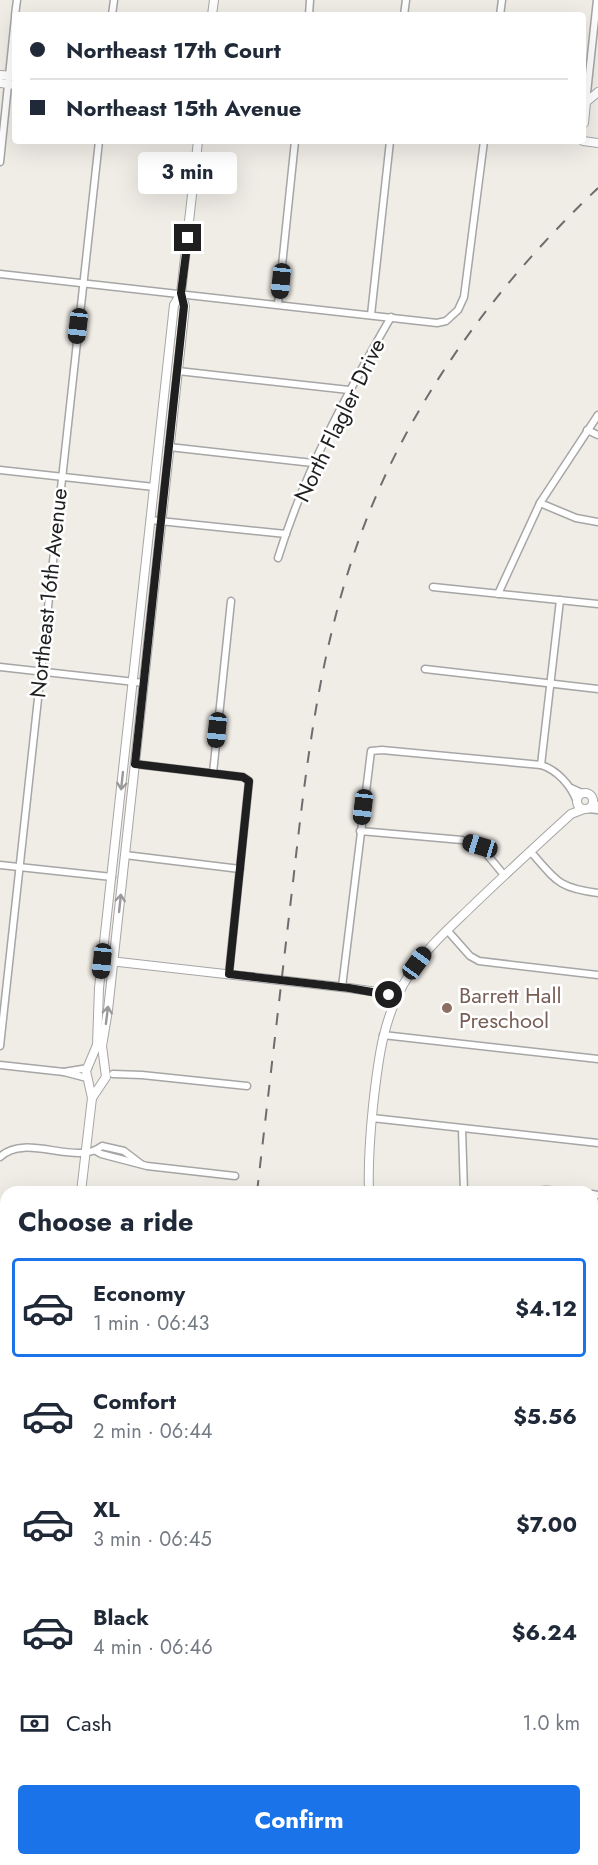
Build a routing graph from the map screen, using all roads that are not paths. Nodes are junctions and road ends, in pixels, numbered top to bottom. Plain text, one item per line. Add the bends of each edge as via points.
1 (597, 0) edge
2 (12, 55) edge
3 (0, 75) edge
4 (10, 81) edge
5 (598, 92) edge
6 (586, 102) joint
7 (99, 144) edge
8 (198, 144) edge
9 (295, 144) edge
10 (390, 144) edge
11 (484, 144) edge
12 (0, 162) edge
13 (0, 274) edge
14 (83, 283) junction
15 (181, 293) junction
16 (279, 304) junction
17 (370, 315) junction
18 (391, 317) junction
19 (178, 371) junction
20 (349, 390) junction
21 (598, 415) edge
22 (587, 430) junction
23 (598, 435) edge
24 (169, 447) junction
25 (313, 463) junction
26 (0, 470) edge
27 (61, 476) junction
28 (154, 487) junction
29 (540, 503) junction
30 (150, 520) junction
31 (161, 521) junction
32 (598, 522) edge
33 (286, 534) junction
34 (278, 558) dead end
35 (433, 587) dead end
36 (498, 594) junction
37 (560, 600) junction
38 (231, 601) dead end
39 (598, 604) edge
40 (0, 667) edge
41 (425, 669) dead end
42 (40, 672) junction
43 (133, 681) junction
44 (144, 683) junction
45 (549, 683) junction
46 (598, 689) edge
47 (135, 764) junction
48 (541, 765) junction
49 (213, 773) junction
50 (571, 788) junction
51 (594, 797) edge
52 (581, 806) junction
53 (360, 831) junction
54 (530, 851) junction
55 (125, 855) junction
56 (0, 865) edge
57 (19, 867) junction
58 (240, 869) junction
59 (504, 875) junction
60 (112, 877) junction
61 (598, 892) edge
62 (447, 930) junction
63 (102, 961) junction
64 (113, 962) junction
65 (229, 974) junction
66 (598, 975) edge
67 (342, 987) junction
68 (396, 998) junction
69 (383, 1035) junction
70 (0, 1046) edge
71 (598, 1059) edge
72 (0, 1065) edge
73 (89, 1067) junction
74 (105, 1069) junction
75 (64, 1071) junction
76 (113, 1074) junction
77 (87, 1079) junction
78 (102, 1082) junction
79 (248, 1086) dead end
80 (92, 1098) junction
81 (372, 1118) junction
82 (462, 1129) junction
83 (598, 1143) edge
84 (86, 1152) junction
85 (0, 1157) edge
86 (235, 1176) dead end
87 (82, 1186) edge
88 (369, 1186) edge
89 (464, 1186) edge

1 - 6 street
2 - 4 street
3 - 4 street
4 - 12 street
5 - 6 street
7 - 14 street, Northeast 16th Avenue
8 - 15 street
9 - 16 street
10 - 17 street
11 - 18 street via 467,282 458,310 446,321 437,323
13 - 14 street
14 - 15 street
14 - 27 street, Northeast 16th Avenue
15 - 16 street
15 - 19 street via 184,306
15 - 28 street via 174,305
16 - 17 street
17 - 18 street
18 - 20 street, North Flagler Drive
19 - 20 street
19 - 24 street
20 - 25 street, North Flagler Drive
21 - 22 street
22 - 23 street
22 - 29 street
24 - 25 street
24 - 31 street
25 - 33 street, North Flagler Drive
26 - 27 street
27 - 28 street
27 - 42 street, Northeast 16th Avenue
28 - 30 street
29 - 32 street via 576,518
29 - 36 street
30 - 31 street
30 - 43 street
31 - 33 street
31 - 44 street
33 - 34 street, North Flagler Drive
35 - 36 street
36 - 37 street
37 - 39 street
37 - 45 street
38 - 49 street
40 - 42 street
41 - 45 street
42 - 43 street
42 - 57 street, Northeast 16th Avenue
43 - 44 street
43 -> 60 street
44 - 47 street
45 - 46 street
45 - 48 street
47 - 49 street
47 - 55 street
48 - 50 street via 552,768
48 - 53 street via 371,751
49 - 58 street via 249,781
50 - 51 street
50 - 52 street
51 - 52 street
51 - 52 street via 578,796
52 - 54 street
53 - 59 street via 462,840 480,846
53 - 67 street
54 - 59 street
54 - 61 street via 567,888
55 - 58 street
64 -> 55 street
56 - 57 street
57 - 60 street
57 - 70 street, Northeast 16th Avenue
58 - 65 street
59 - 62 street
60 - 63 street
62 - 66 street via 479,962
62 - 68 street via 409,974
63 - 64 street
63 - 73 street via 97,1045
64 - 65 street
74 -> 64 street via 102,1046
65 - 67 street
67 - 68 street
68 - 69 street
69 - 71 street
69 - 81 street
72 - 75 street
73 - 74 street via 96,1064
73 - 75 street
73 - 77 street
74 - 76 street
74 - 78 street
75 - 77 street
76 - 78 street
76 - 79 street
77 - 78 street
77 - 80 street
78 - 80 street
80 - 84 street
81 - 82 street
81 - 88 street
82 - 83 street
82 - 89 street
84 - 85 street via 32,1148 7,1150
84 - 86 street via 113,1147 141,1164
84 - 87 street

